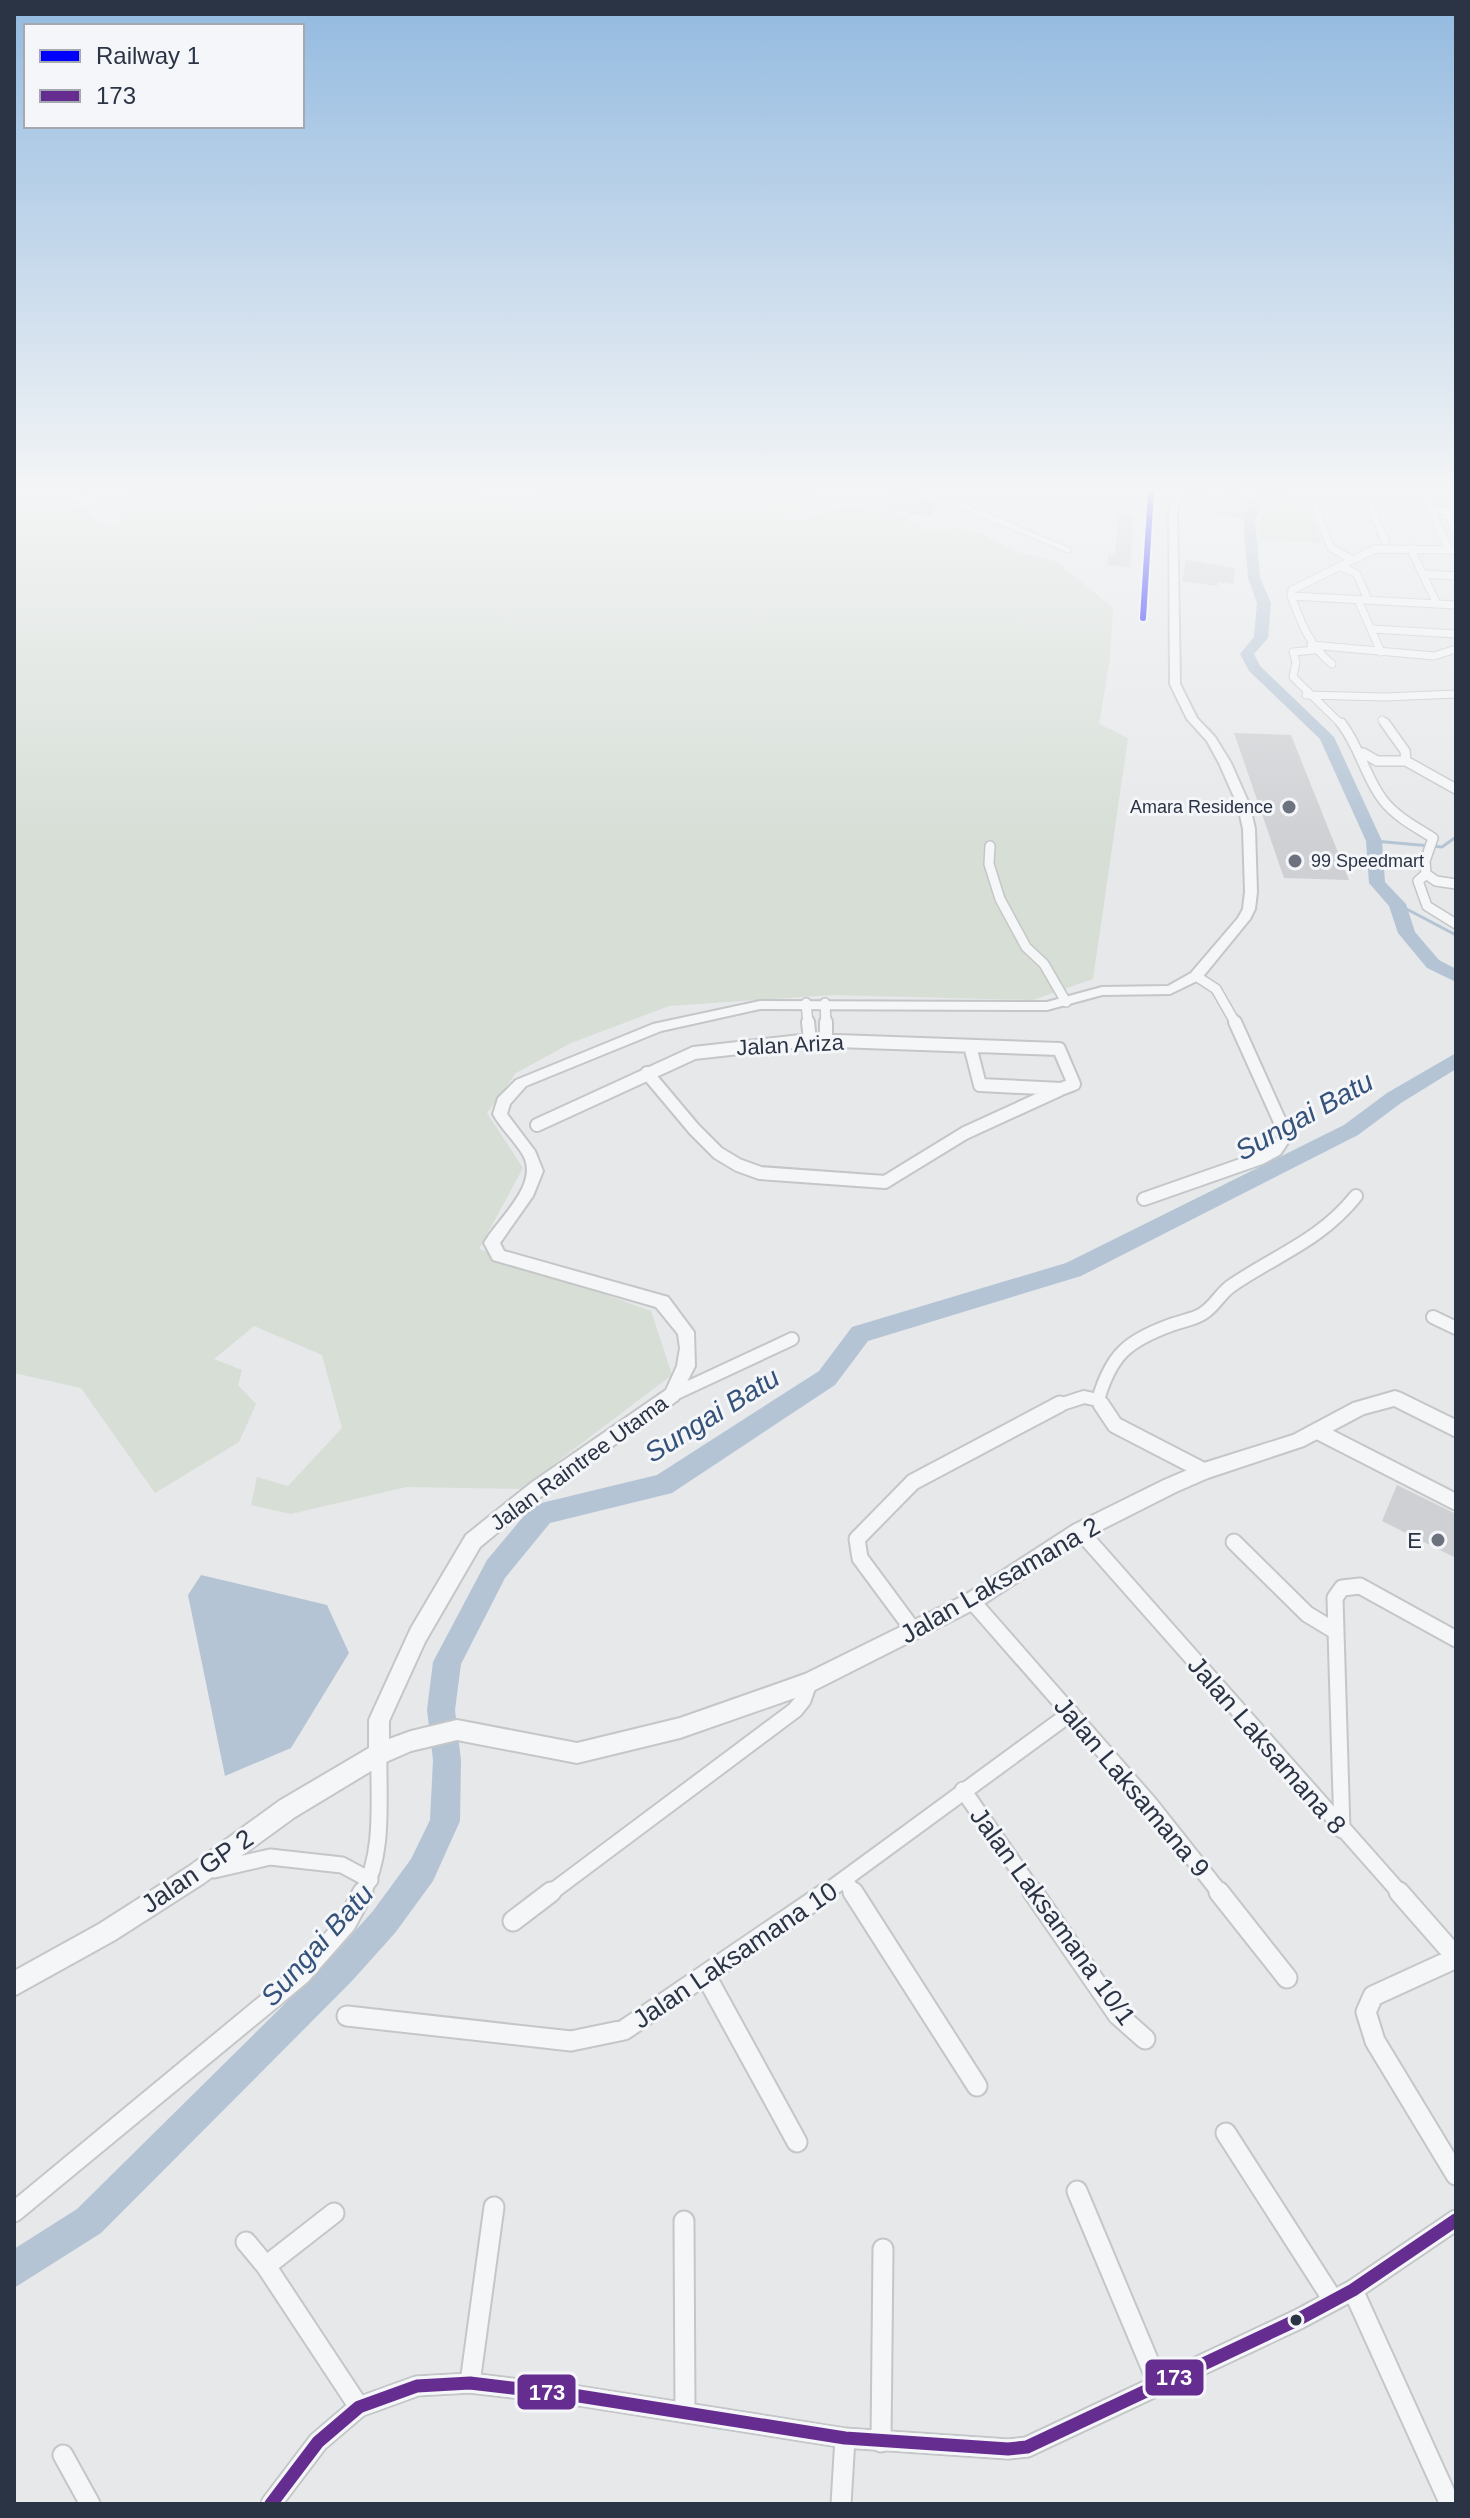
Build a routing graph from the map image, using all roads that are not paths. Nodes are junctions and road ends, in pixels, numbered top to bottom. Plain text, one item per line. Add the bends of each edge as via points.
1 (1174, 609) edge
2 (1296, 609) edge
3 (1362, 609) edge
4 (1373, 629) junction
5 (1456, 634) edge
6 (1313, 648) junction
7 (1456, 649) edge
8 (1381, 652) junction
9 (1332, 664) dead end
10 (1456, 694) edge
11 (1306, 695) junction
12 (1382, 720) dead end
13 (1363, 753) junction
14 (1406, 761) junction
15 (1456, 789) edge
16 (990, 846) dead end
17 (1426, 874) junction
18 (1456, 884) edge
19 (1456, 924) edge
20 (1196, 976) junction
21 (1066, 1002) junction
22 (806, 1003) junction
23 (825, 1003) junction
24 (810, 1040) junction
25 (826, 1040) junction
26 (970, 1046) junction
27 (647, 1073) junction
28 (1061, 1089) junction
29 (537, 1125) dead end
30 (1356, 1196) dead end
31 (1144, 1199) dead end
32 (1433, 1317) dead end
33 (1456, 1328) edge
34 (792, 1339) dead end
35 (672, 1395) junction
36 (1098, 1400) junction
37 (1456, 1429) edge
38 (1317, 1431) junction
39 (1204, 1471) junction
40 (1456, 1502) edge
41 (1080, 1531) junction
42 (1234, 1542) dead end
43 (972, 1601) junction
44 (914, 1631) junction
45 (1335, 1631) junction
46 (1456, 1639) edge
47 (809, 1683) junction
48 (1071, 1713) junction
49 (411, 1741) joint
50 (379, 1754) junction
51 (963, 1790) junction
52 (1342, 1830) junction
53 (196, 1875) junction
54 (370, 1880) junction
55 (845, 1880) junction
56 (513, 1921) dead end
57 (1456, 1958) edge
58 (706, 1976) junction
59 (1287, 1978) dead end
60 (14, 1984) edge
61 (347, 2016) dead end
62 (1145, 2039) dead end
63 (977, 2086) dead end
64 (1226, 2133) dead end
65 (797, 2142) dead end
66 (1456, 2175) edge
67 (1077, 2191) dead end
68 (494, 2207) dead end
69 (14, 2212) edge
70 (334, 2213) dead end
71 (1456, 2220) edge
72 (684, 2221) dead end
73 (246, 2242) dead end
74 (883, 2249) dead end
75 (266, 2266) junction
76 (1353, 2290) junction
77 (1333, 2300) junction
78 (470, 2383) junction
79 (1159, 2386) junction
80 (359, 2407) junction
81 (685, 2412) junction
82 (845, 2438) junction
83 (881, 2442) junction
84 (63, 2455) dead end
85 (90, 2504) edge
86 (271, 2504) edge
87 (841, 2504) edge
88 (1450, 2504) edge

1 - 20 street via 1175,684 1192,719 1225,763 1249,829 1249,909
2 - 6 street
3 - 4 street
4 - 5 street
4 - 8 street
6 - 8 street
6 - 9 street
6 - 11 street via 1292,653 1293,677
7 - 8 street via 1434,656
10 - 11 street
11 - 13 street via 1340,722
12 - 14 street via 1405,751
13 - 14 street via 1377,761
13 - 17 street via 1378,793 1432,844
14 - 15 street
16 - 21 street via 989,864 1000,899 1026,947 1044,964
17 - 18 street
17 - 19 street via 1418,881 1427,906
20 - 21 street via 1170,990 1102,991
20 - 31 street via 1216,989 1228,1006 1286,1135 1276,1150 1261,1158
21 - 23 street via 995,1007
22 - 23 street
22 - 24 street
22 - 35 street, Jalan Raintree Utama via 760,1005 658,1027 521,1083 503,1102 500,1114 535,1163 535,1176 528,1194 498,1228 492,1243 499,1256 662,1302 686,1332 688,1348 681,1381
23 - 25 street
24 - 25 street, Jalan Ariza
24 - 27 street, Jalan Ariza via 694,1053
25 - 26 street, Jalan Ariza
26 - 28 street via 980,1085
26 - 28 street, Jalan Ariza via 1059,1049 1074,1084
27 - 28 street via 694,1129 738,1165 760,1173 885,1182 965,1133
27 - 29 street, Jalan Ariza
30 - 36 street via 1298,1248 1229,1287 1204,1314 1132,1342 1106,1372
32 - 33 street
34 - 35 street
35 - 50 street, Jalan Raintree Utama via 537,1489 473,1541 418,1635 379,1720
36 - 39 street via 1115,1425
36 - 44 street via 1063,1402 913,1482 857,1539 860,1558
37 - 38 street, Jalan Laksamana 2 via 1395,1398 1359,1408
38 - 39 street, Jalan Laksamana 2
38 - 40 street
39 - 41 street, Jalan Laksamana 2
41 - 43 street, Jalan Laksamana 2
41 - 52 street, Jalan Laksamana 8
42 - 45 street via 1307,1614
43 - 44 street, Jalan Laksamana 2
43 - 48 street, Jalan Laksamana 9
44 - 47 street, Jalan Laksamana 2
45 - 46 street via 1335,1598 1342,1588 1360,1586
45 - 52 street
47 - 49 street, Jalan Laksamana 2 via 680,1728 588,1752 457,1730
47 - 56 street via 795,1710
48 - 51 street, Jalan Laksamana 10
48 - 59 street, Jalan Laksamana 9
49 - 50 street, Jalan GP 2
50 - 53 street, Jalan GP 2 via 287,1809
50 - 54 street via 378,1840
51 - 55 street, Jalan Laksamana 10
51 - 62 street, Jalan Laksamana 10/1 via 1118,2015
52 - 57 street, Jalan Laksamana 8
53 - 54 street via 270,1857 342,1865
53 - 60 street, Jalan GP 2
54 - 69 street via 346,1924 301,1975
55 - 58 street, Jalan Laksamana 10
55 - 63 street
57 - 66 street via 1373,1996 1366,2012 1375,2041
58 - 61 street, Jalan Laksamana 10 via 624,2030 571,2041
58 - 65 street
64 - 77 street
67 - 79 street
68 - 78 street
70 - 75 street
71 - 76 street
72 - 81 street
73 - 75 street
74 - 83 street
75 - 80 street
76 - 77 street
76 - 88 street
77 - 79 street
78 - 80 street via 417,2386
78 - 81 street
79 - 83 street via 1027,2447
80 - 86 street via 318,2442
81 - 82 street
82 - 83 street
82 - 87 street
84 - 85 street

